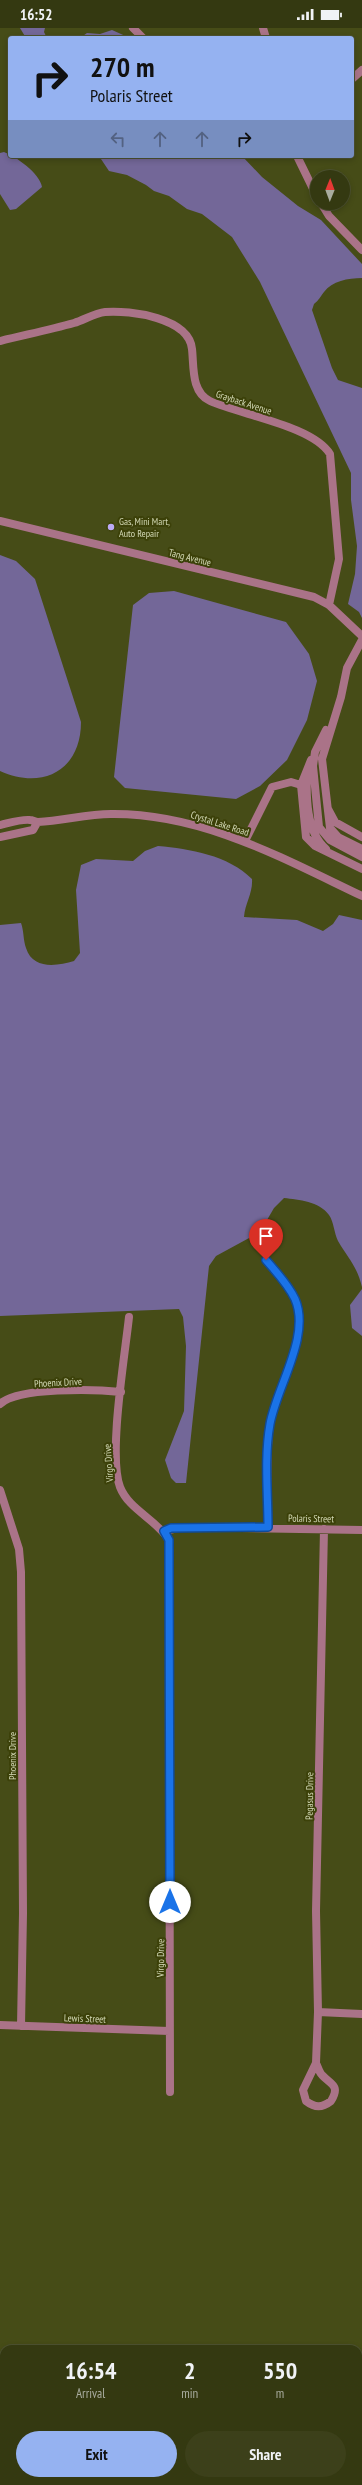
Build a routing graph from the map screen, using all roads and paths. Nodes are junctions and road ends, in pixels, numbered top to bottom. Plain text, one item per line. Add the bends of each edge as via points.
1 (133, 28) edge
2 (141, 36) edge
3 (362, 70) edge
4 (354, 77) edge
5 (297, 158) edge
6 (310, 183) edge
7 (326, 210) edge
8 (362, 250) edge
9 (0, 341) edge
10 (0, 521) edge
11 (329, 606) junction
12 (362, 636) edge
13 (362, 640) edge
14 (338, 708) junction
15 (315, 752) junction
16 (307, 768) junction
17 (300, 785) junction
18 (325, 794) junction
19 (37, 823) junction
20 (0, 825) edge
21 (0, 837) edge
22 (362, 837) edge
23 (246, 841) junction
24 (362, 849) edge
25 (362, 857) edge
26 (340, 859) junction
27 (362, 869) edge
28 (362, 896) edge
29 (266, 1260) dead end
30 (129, 1317) dead end
31 (120, 1392) junction
32 (0, 1404) edge
33 (0, 1490) edge
34 (268, 1527) junction
35 (324, 1529) junction
36 (362, 1530) edge
37 (164, 1531) junction
38 (318, 2012) junction
39 (362, 2014) edge
40 (0, 2025) edge
41 (21, 2026) junction
42 (169, 2031) junction
43 (316, 2063) junction
44 (170, 2092) dead end

1 - 2 street
3 - 4 street
5 - 6 street
7 - 8 street
9 - 11 street, Grayback Avenue via 104,312 147,316 173,324 183,331 190,338 197,388 208,400 295,430 317,441 330,454 339,559
10 - 11 street, Tang Avenue via 314,597
11 - 12 street, Tang Avenue
13 - 14 street via 347,668
14 - 15 street
14 - 18 street via 322,752
15 - 16 street
15 - 25 street via 313,766 319,827 330,840
16 - 17 street
16 - 26 street via 312,829 316,839
17 - 23 street via 291,782 272,787
17 - 26 street via 308,841
18 - 22 street via 333,819 340,826
18 - 24 street via 328,824 334,834
19 - 20 street, Crystal Lake Road via 25,820
19 - 21 street, Crystal Lake Road via 33,830
19 - 23 street, Crystal Lake Road via 83,815 142,815 202,826
23 - 28 street, Crystal Lake Road
26 - 27 street
29 - 34 street via 284,1280 295,1299 300,1328 276,1398 270,1424
30 - 31 street, Virgo Drive
31 - 32 street, Phoenix Drive via 41,1392 6,1399
31 - 37 street, Virgo Drive via 116,1445 120,1486 127,1499
33 - 41 street, Phoenix Drive via 19,1550 21,1572
34 - 35 street, Polaris Street
34 - 37 street, Polaris Street via 171,1528
35 - 36 street, Polaris Street
35 - 38 street, Pegasus Drive via 316,1911
37 - 42 street, Virgo Drive via 169,1540
38 - 39 street
38 - 43 street, Pegasus Drive
40 - 41 street, Lewis Street
41 - 42 street, Lewis Street
42 - 44 street, Virgo Drive
43 - 43 street, Pegasus Drive via 303,2090 306,2101 321,2107 331,2101 334,2091 331,2081 322,2076

